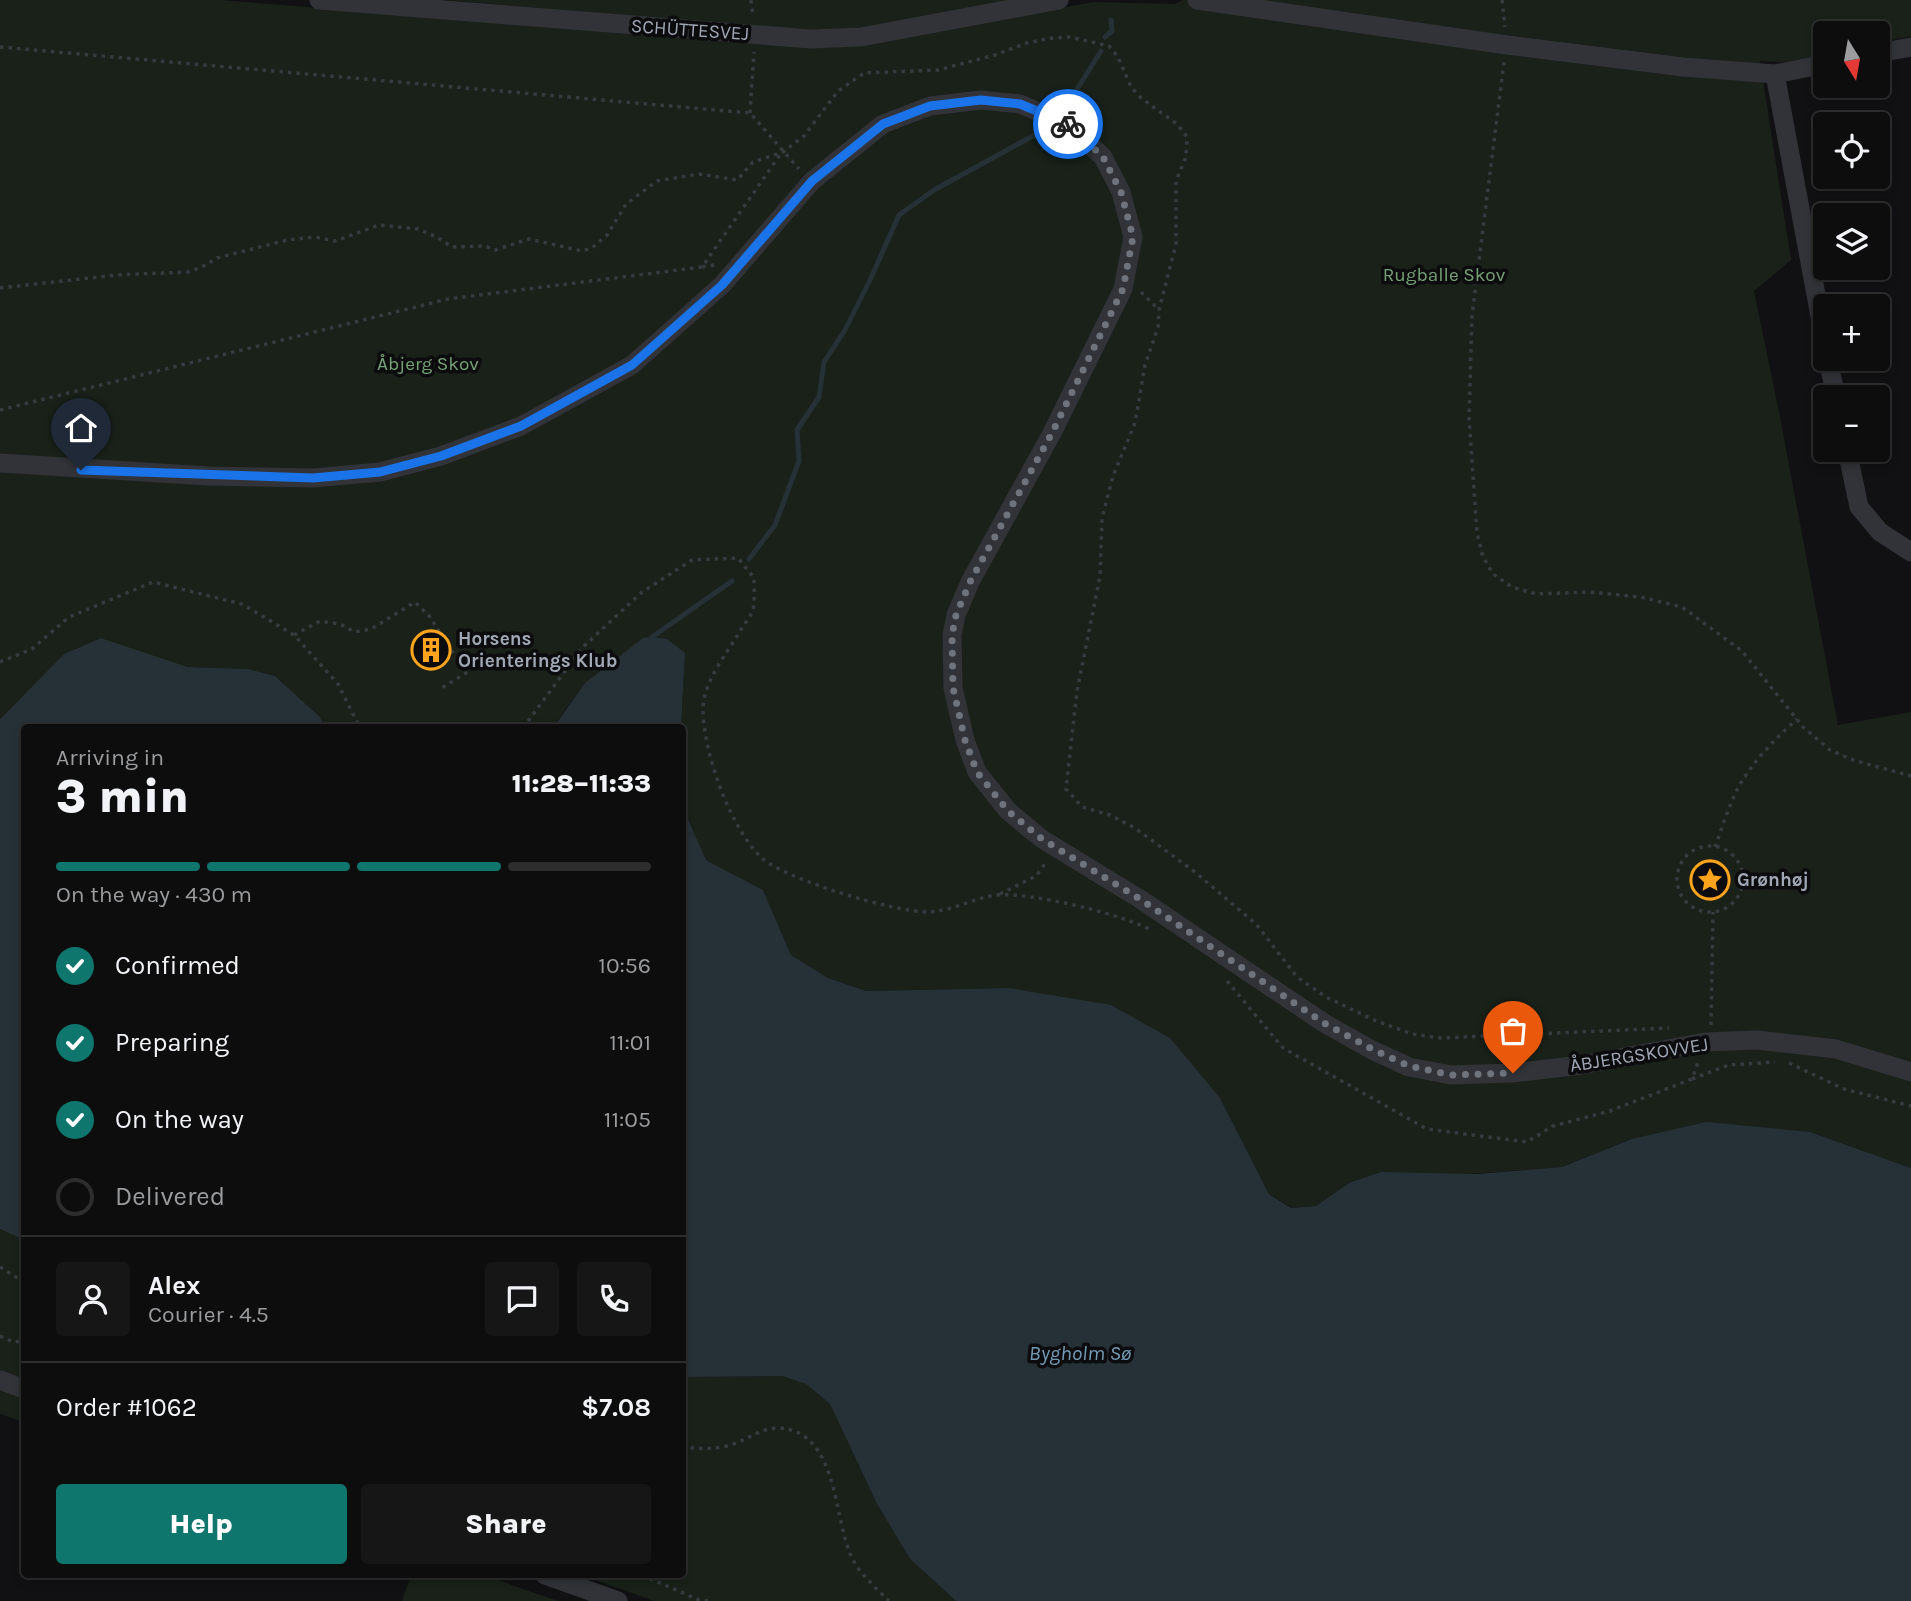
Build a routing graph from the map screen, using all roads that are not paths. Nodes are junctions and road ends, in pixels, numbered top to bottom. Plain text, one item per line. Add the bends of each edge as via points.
1 (319, 0) edge
2 (1059, 0) edge
3 (1197, 0) edge
4 (1911, 47) edge
5 (1890, 51) edge
6 (1813, 66) edge
7 (1775, 74) junction
8 (1816, 294) edge
9 (1850, 462) edge
10 (0, 463) edge
11 (1911, 552) edge
12 (1911, 1072) edge
13 (0, 1380) edge
14 (21, 1388) edge
15 (553, 1578) edge
16 (618, 1601) edge

1 - 2 street, SCHÜTTESVEJ via 811,39 861,37
3 - 7 street via 1507,45
4 - 5 street
6 - 7 street
7 - 8 street
9 - 11 street via 1859,507 1880,532
10 - 12 street, ÅBJERGSKOVVEJ via 313,478 380,472 441,456 521,426 632,365 722,285 812,181 883,124 930,106 981,100 1020,104 1069,125 1103,157 1121,192 1133,237 1123,289 956,615 953,688 965,740 977,772 1008,811 1056,848 1324,1023 1409,1066 1451,1075 1513,1073 1705,1042 1757,1040 1836,1049
13 - 14 street
15 - 16 street

